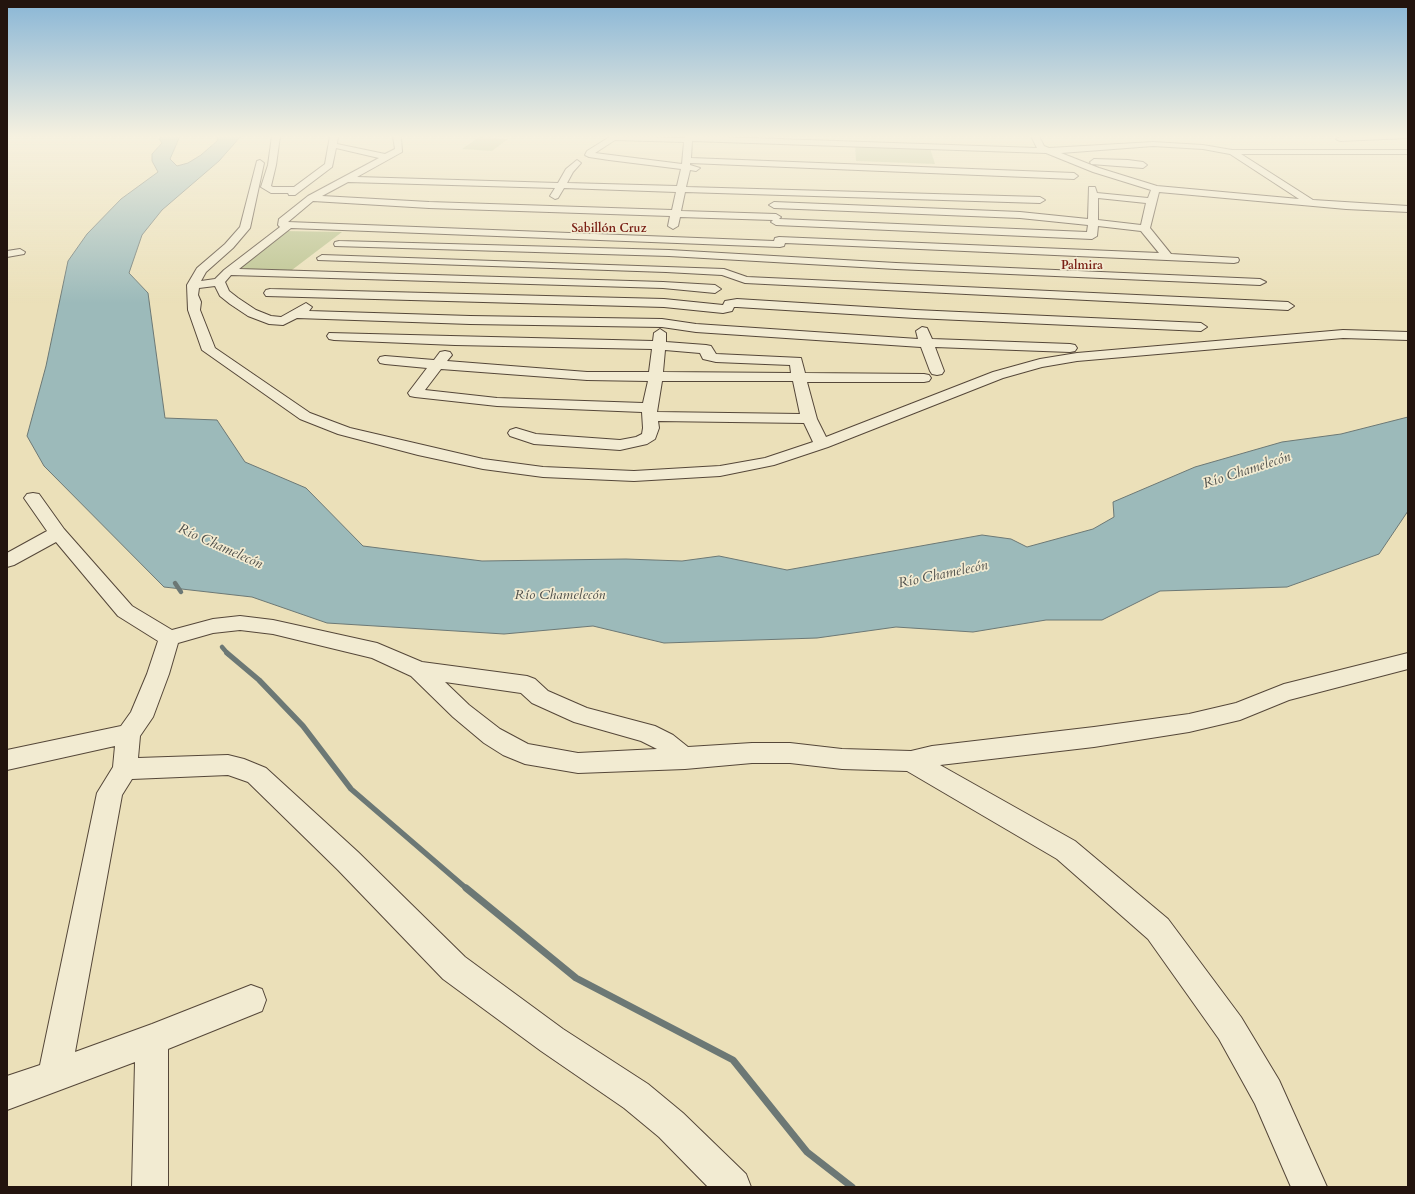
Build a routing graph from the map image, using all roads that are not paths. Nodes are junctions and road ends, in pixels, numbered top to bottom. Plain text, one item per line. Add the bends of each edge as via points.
1 (253, 192) edge
2 (323, 192) edge
3 (537, 192) edge
4 (557, 192) edge
5 (586, 192) edge
6 (586, 192) edge
7 (678, 192) edge
8 (748, 192) edge
9 (772, 192) edge
10 (865, 192) edge
11 (905, 192) edge
12 (958, 192) edge
13 (1155, 192) edge
14 (1186, 192) edge
15 (1294, 192) edge
16 (310, 198) junction
17 (962, 198) junction
18 (1040, 200) dead end
19 (676, 201) junction
20 (1151, 201) junction
21 (692, 202) dead end
22 (1311, 203) junction
23 (771, 204) junction
24 (429, 205) junction
25 (1053, 208) dead end
26 (873, 209) junction
27 (1386, 209) junction
28 (1408, 210) edge
29 (292, 212) junction
30 (308, 213) dead end
31 (973, 213) junction
32 (1402, 219) dead end
33 (1093, 225) junction
34 (288, 226) junction
35 (880, 227) junction
36 (402, 229) junction
37 (776, 230) junction
38 (984, 231) junction
39 (1147, 232) junction
40 (530, 234) junction
41 (671, 240) junction
42 (339, 244) dead end
43 (386, 244) junction
44 (888, 245) junction
45 (519, 248) junction
46 (1216, 248) dead end
47 (1000, 250) junction
48 (20, 252) dead end
49 (669, 253) junction
50 (7, 254) edge
51 (1114, 256) junction
52 (1168, 257) junction
53 (322, 258) dead end
54 (784, 259) junction
55 (365, 260) junction
56 (1234, 260) junction
57 (509, 264) junction
58 (896, 266) junction
59 (666, 269) junction
60 (228, 272) junction
61 (1015, 272) junction
62 (1133, 276) junction
63 (343, 277) junction
64 (499, 280) junction
65 (219, 282) junction
66 (788, 282) junction
67 (1260, 282) junction
68 (193, 285) junction
69 (663, 285) junction
70 (715, 289) dead end
71 (905, 289) junction
72 (270, 293) dead end
73 (323, 295) junction
74 (1032, 295) junction
75 (486, 300) junction
76 (1158, 300) junction
77 (664, 303) junction
78 (792, 307) junction
79 (296, 314) junction
80 (915, 314) junction
81 (470, 320) junction
82 (1050, 320) junction
83 (662, 323) junction
84 (1201, 327) dead end
85 (793, 334) junction
86 (334, 336) dead end
87 (1408, 336) edge
88 (455, 341) junction
89 (926, 342) junction
90 (658, 345) junction
91 (1074, 352) junction
92 (385, 360) dead end
93 (796, 361) junction
94 (439, 364) junction
95 (937, 371) dead end
96 (656, 376) junction
97 (798, 376) junction
98 (924, 378) dead end
99 (649, 412) junction
100 (809, 419) junction
101 (516, 433) dead end
102 (822, 444) junction
103 (33, 498) dead end
104 (58, 533) junction
105 (7, 561) edge
106 (169, 638) junction
107 (1408, 661) edge
108 (419, 670) junction
109 (128, 734) junction
110 (685, 758) junction
111 (7, 760) edge
112 (911, 761) junction
113 (125, 769) junction
114 (251, 1000) dead end
115 (152, 1040) junction
116 (54, 1075) junction
117 (7, 1093) edge
118 (150, 1187) edge
119 (733, 1187) edge
120 (1309, 1187) edge

1 - 68 street via 245,228 201,270
2 - 16 street
3 - 24 street
4 - 40 street via 540,223
5 - 19 street
6 - 19 street
7 - 19 street
8 - 19 street
9 - 23 street
10 - 26 street
11 - 17 street
12 - 17 street
13 - 20 street
14 - 22 street
15 - 22 street
16 - 24 street
16 - 29 street
17 - 18 street
17 - 31 street
19 - 21 street
19 - 37 street
19 - 41 street
20 - 33 street via 1092,192
20 - 39 street
22 - 27 street
23 - 26 street
23 - 37 street
24 - 36 street
25 - 33 street
26 - 31 street
26 - 35 street
27 - 28 street
27 - 32 street
29 - 30 street
29 - 34 street via 283,221 283,225
31 - 33 street via 1020,215
31 - 38 street
33 - 38 street
33 - 39 street
33 - 51 street
34 - 36 street
34 - 60 street
35 - 37 street
35 - 38 street
35 - 44 street
36 - 40 street
36 - 43 street
37 - 41 street
37 - 44 street
37 - 54 street
38 - 47 street
39 - 52 street
40 - 41 street
40 - 45 street
41 - 49 street
42 - 43 street
43 - 45 street
43 - 55 street
44 - 47 street
44 - 58 street
45 - 49 street
45 - 57 street
46 - 56 street
47 - 51 street
47 - 61 street
48 - 50 street
49 - 54 street
49 - 59 street
51 - 52 street
51 - 62 street
52 - 56 street
53 - 55 street
54 - 58 street
54 - 66 street
55 - 57 street
55 - 63 street
56 - 67 street
57 - 59 street
57 - 64 street
58 - 61 street
58 - 71 street
59 - 66 street via 724,272 740,279
59 - 69 street
60 - 63 street
60 - 65 street
61 - 62 street
61 - 74 street
62 - 67 street
62 - 76 street
63 - 64 street
63 - 73 street
64 - 69 street
64 - 75 street
65 - 68 street
65 - 79 street via 224,293 252,313 278,322
66 - 71 street
66 - 78 street
67 - 76 street via 1288,306
68 - 102 street via 194,310 209,350 305,416 344,431 418,450 483,464 543,472 634,476 720,471 768,462
69 - 70 street
69 - 77 street
71 - 74 street
71 - 80 street
72 - 73 street
73 - 75 street
73 - 79 street
74 - 76 street
74 - 82 street
75 - 77 street
75 - 81 street
77 - 78 street via 723,309 733,303
77 - 83 street
78 - 80 street
78 - 85 street
79 - 81 street
80 - 82 street
80 - 89 street
81 - 83 street
81 - 88 street
82 - 84 street
82 - 91 street
83 - 85 street via 696,328
83 - 90 street
85 - 89 street
85 - 93 street
86 - 88 street
87 - 91 street via 1343,334
88 - 90 street
88 - 94 street
89 - 91 street
89 - 95 street
90 - 93 street via 706,349 708,356 716,358
90 - 96 street
91 - 102 street via 998,375
92 - 94 street
93 - 97 street
94 - 96 street via 553,375
94 - 99 street via 415,393 497,402
96 - 97 street
96 - 99 street
97 - 98 street
97 - 100 street
99 - 100 street
99 - 101 street via 649,436 630,444 604,445 534,439
100 - 102 street
103 - 104 street
104 - 105 street
104 - 106 street via 125,611
106 - 108 street via 213,626 240,623 273,627 377,651
106 - 109 street via 141,717
107 - 112 street via 1284,693 1240,712 1189,723 932,756
108 - 110 street via 527,685 540,697 582,716 647,733 665,742
108 - 110 street via 461,711 492,736 525,754 578,763
109 - 111 street
109 - 113 street
110 - 112 street via 790,753 842,759
112 - 120 street via 1066,850 1158,929 1230,1028 1267,1092
113 - 116 street via 110,793
113 - 119 street via 228,765 257,775 348,861 454,968 552,1040 636,1096 671,1125
114 - 115 street
115 - 116 street
115 - 118 street
116 - 117 street

